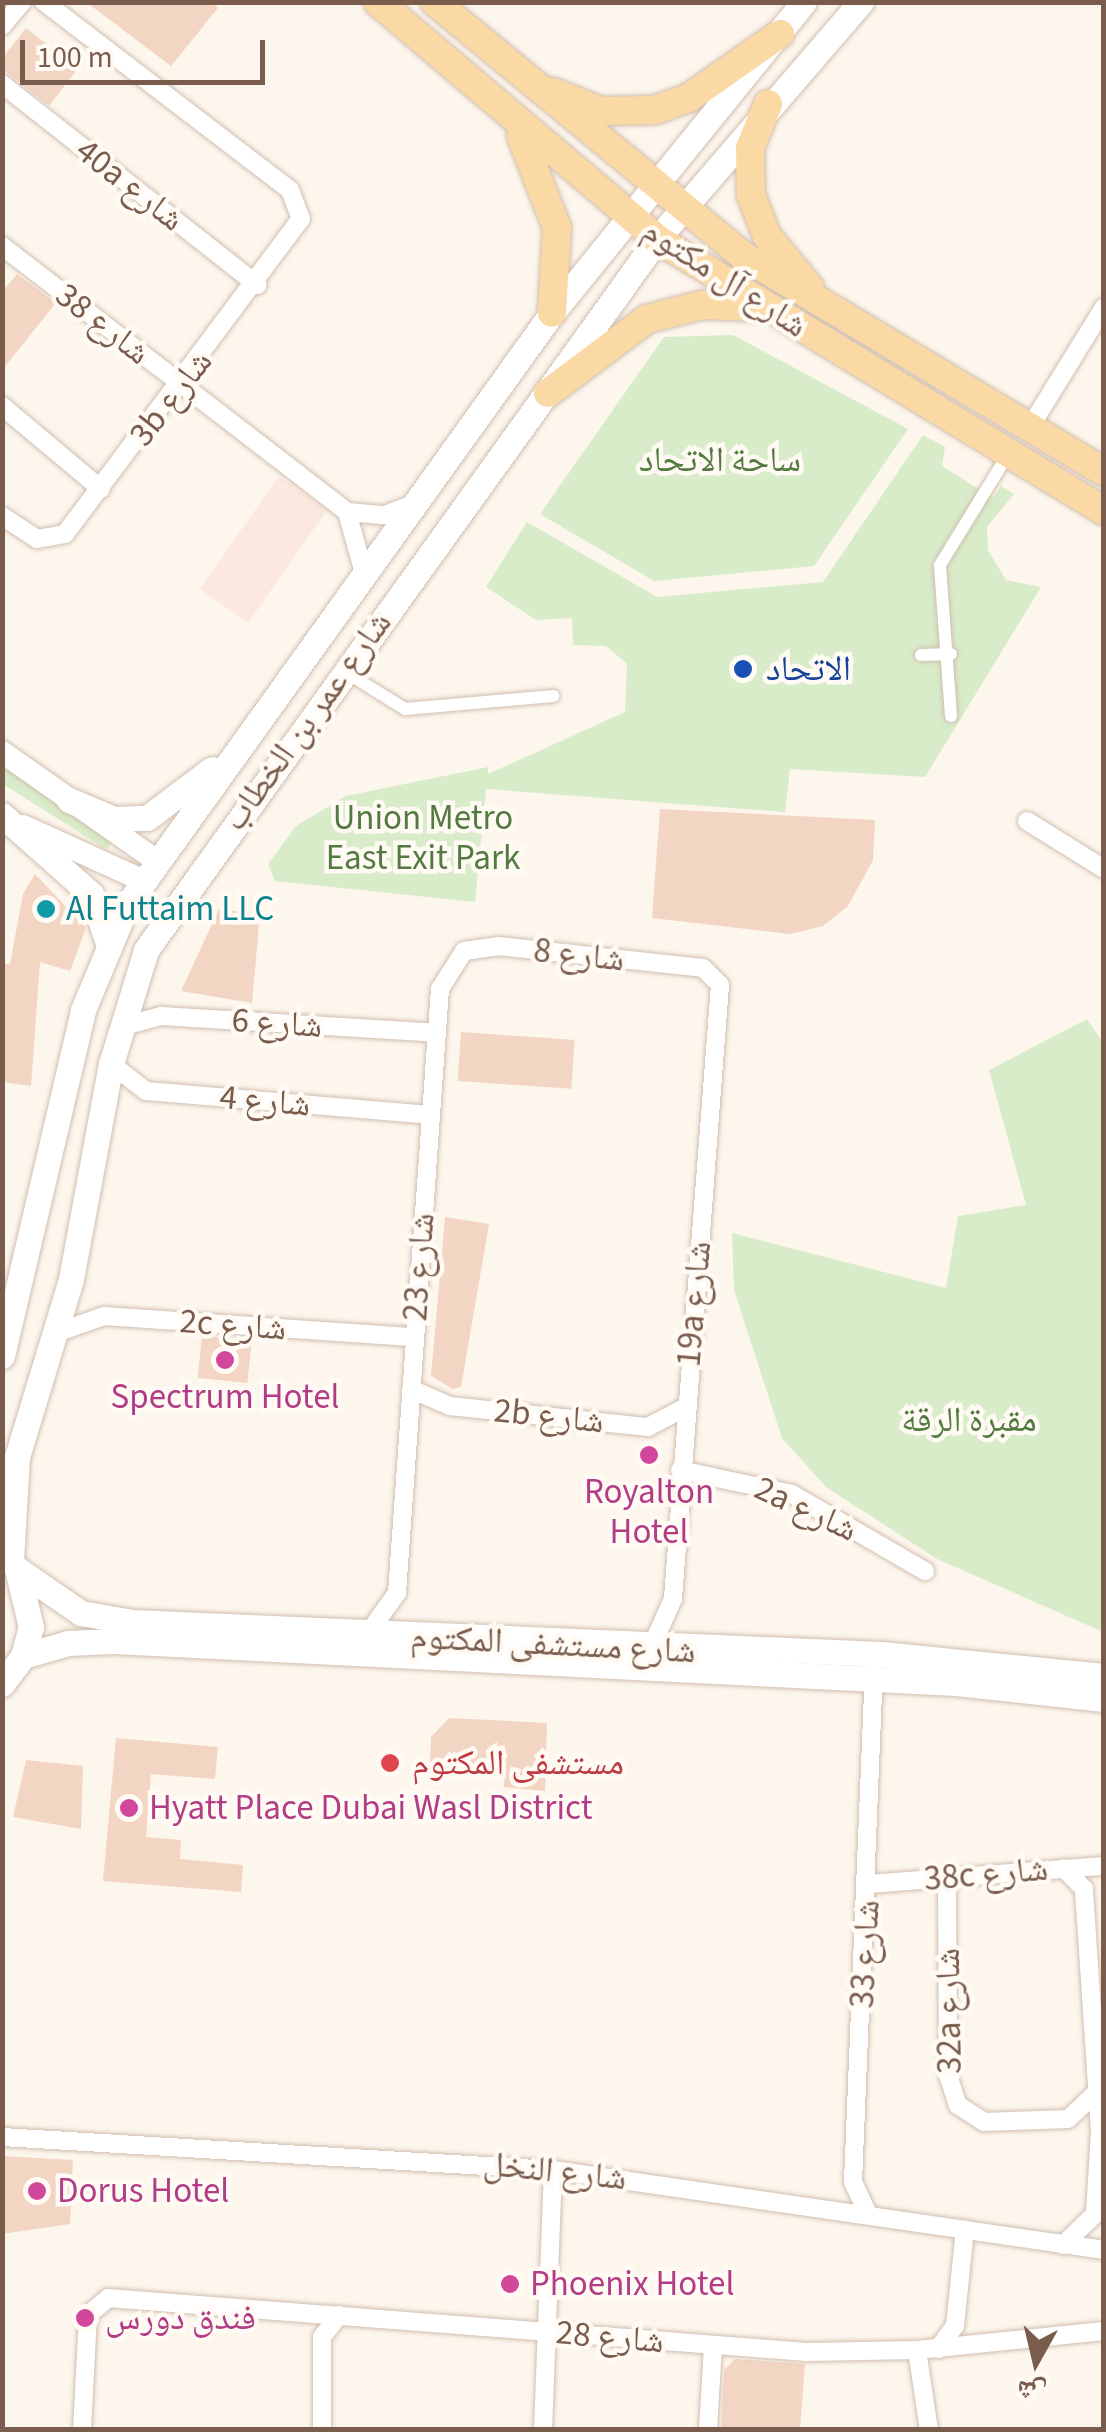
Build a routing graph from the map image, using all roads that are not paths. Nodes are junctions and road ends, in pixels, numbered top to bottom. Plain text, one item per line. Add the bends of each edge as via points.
1 (22, 2) edge
2 (44, 2) edge
3 (378, 2) edge
4 (434, 2) edge
5 (804, 2) edge
6 (861, 2) edge
7 (2, 26) edge
8 (780, 34) junction
9 (511, 70) junction
10 (2, 84) edge
11 (768, 104) junction
12 (502, 110) junction
13 (652, 187) junction
14 (680, 210) junction
15 (628, 216) junction
16 (656, 239) junction
17 (4, 250) edge
18 (257, 285) junction
19 (824, 305) junction
20 (1104, 306) edge
21 (764, 308) junction
22 (552, 313) junction
23 (182, 385) junction
24 (548, 393) junction
25 (2, 406) edge
26 (1030, 427) junction
27 (1010, 450) junction
28 (1104, 472) edge
29 (101, 489) junction
30 (421, 500) junction
31 (1104, 511) edge
32 (347, 512) junction
33 (8, 520) edge
34 (365, 577) junction
35 (951, 654) junction
36 (920, 655) dead end
37 (344, 671) junction
38 (553, 696) dead end
39 (951, 716) dead end
40 (2, 752) edge
41 (234, 758) junction
42 (69, 800) junction
43 (2, 814) edge
44 (1027, 820) dead end
45 (1104, 870) edge
46 (150, 871) junction
47 (193, 874) junction
48 (176, 897) junction
49 (108, 942) junction
50 (464, 950) joint
51 (695, 967) joint
52 (120, 1027) junction
53 (436, 1034) junction
54 (111, 1064) junction
55 (430, 1115) junction
56 (19, 1295) junction
57 (2, 1327) edge
58 (56, 1333) junction
59 (414, 1337) junction
60 (2, 1356) edge
61 (411, 1389) junction
62 (684, 1408) junction
63 (680, 1470) junction
64 (10, 1561) edge
65 (925, 1571) dead end
66 (396, 1592) junction
67 (366, 1635) junction
68 (422, 1639) junction
69 (650, 1650) junction
70 (880, 1671) junction
71 (12, 1672) edge
72 (1104, 1676) edge
73 (1104, 1699) edge
74 (2, 1704) edge
75 (1102, 1866) edge
76 (1064, 1868) junction
77 (947, 1877) junction
78 (868, 1884) junction
79 (1084, 1889) junction
80 (1101, 2069) edge
81 (1098, 2091) junction
82 (2, 2136) edge
83 (553, 2170) junction
84 (854, 2182) junction
85 (831, 2207) junction
86 (867, 2212) junction
87 (965, 2230) junction
88 (1063, 2245) junction
89 (1104, 2250) edge
90 (339, 2315) junction
91 (956, 2316) junction
92 (547, 2331) junction
93 (1104, 2331) edge
94 (983, 2345) junction
95 (713, 2346) junction
96 (938, 2348) junction
97 (917, 2350) junction
98 (82, 2430) edge
99 (322, 2430) edge
100 (543, 2430) edge
101 (708, 2430) edge
102 (929, 2430) edge

1 - 7 street
2 - 18 street, 3b شارع via 290,190 301,209 294,236
3 - 12 main road, شارع آل مكتوم
4 - 9 main road, شارع آل مكتوم
5 - 8 main road, شارع عمر بن الخطاب
6 - 11 main road, شارع عمر بن الخطاب
8 - 9 main road via 690,97 636,113 584,107
8 - 13 main road, شارع عمر بن الخطاب
9 - 13 main road, شارع آل مكتوم
10 - 18 street, 40a شارع
11 - 14 main road, شارع عمر بن الخطاب
11 - 19 main road via 750,148 751,195 767,236
12 - 15 main road, شارع آل مكتوم
12 - 22 main road via 550,196 558,270
13 - 14 main road, شارع آل مكتوم
13 - 15 main road, شارع عمر بن الخطاب
14 - 16 main road, شارع عمر بن الخطاب
14 - 19 main road, شارع آل مكتوم
15 - 16 main road, شارع آل مكتوم
15 - 22 main road, شارع عمر بن الخطاب
16 - 21 main road, شارع آل مكتوم
16 - 24 main road, شارع عمر بن الخطاب
17 - 23 street, شارع 38
18 - 23 street, 3b شارع
19 - 26 main road, شارع آل مكتوم
20 - 26 street
21 - 24 main road via 702,304 646,319
21 - 27 main road, شارع آل مكتوم
22 - 30 main road, شارع عمر بن الخطاب
23 - 29 street, 3b شارع
23 - 32 street, شارع 38
24 - 37 main road, شارع عمر بن الخطاب
25 - 29 street
26 - 28 main road, شارع آل مكتوم
27 - 31 main road, شارع آل مكتوم
27 - 35 street via 940,565
29 - 33 street, 3b شارع via 56,539 37,539
30 - 32 street via 386,515
30 - 34 main road, شارع عمر بن الخطاب
32 - 34 street
34 - 41 main road, شارع عمر بن الخطاب
35 - 36 street
35 - 39 street
37 - 38 street via 404,710
37 - 47 main road, شارع عمر بن الخطاب
40 - 42 street
41 - 42 main road via 147,818 114,819
41 - 46 main road, شارع عمر بن الخطاب
42 - 46 street
43 - 46 street
43 - 49 main road via 91,894
44 - 45 street
46 - 47 main road
46 - 48 main road
46 - 49 main road, شارع عمر بن الخطاب
47 - 48 main road, شارع عمر بن الخطاب
48 - 52 main road, شارع عمر بن الخطاب via 146,950
49 - 56 main road, شارع عمر بن الخطاب via 68,1068
50 - 51 street, شارع 8 via 498,946
50 - 53 street, شارع 23 via 444,974
51 - 62 street, 19a شارع via 716,978 722,1001
52 - 53 street, شارع 6 via 161,1016
52 - 54 main road, شارع عمر بن الخطاب
53 - 55 street, شارع 23
54 - 55 street, شارع 4 via 146,1091
54 - 58 main road, شارع عمر بن الخطاب
55 - 59 street, شارع 23
56 - 57 main road
56 - 60 main road, شارع عمر بن الخطاب
58 - 59 street, 2c شارع via 104,1316
58 - 64 main road, شارع عمر بن الخطاب via 17,1457
59 - 61 street, شارع 23
61 - 62 street, 2b شارع via 450,1406 648,1426
61 - 66 street, شارع 23
62 - 63 street, 19a شارع
63 - 65 street, 2a شارع via 792,1494
63 - 69 street, 19a شارع via 672,1599
64 - 67 main road, شارع مستشفى المكتوم via 57,1602 106,1620
64 - 71 main road, شارع عمر بن الخطاب via 31,1619
66 - 67 street
66 - 68 street via 404,1619
67 - 68 main road, شارع مستشفى المكتوم
68 - 69 main road, شارع مستشفى المكتوم
69 - 70 main road, شارع مستشفى المكتوم
70 - 71 main road, شارع مستشفى المكتوم via 91,1640
70 - 72 main road, شارع مستشفى المكتوم
70 - 73 main road, شارع مستشفى المكتوم
70 - 78 street, شارع 33
71 - 74 main road
75 - 76 street, 38c شارع
75 - 79 street
76 - 77 street, 38c شارع
76 - 79 street
77 - 78 street, 38c شارع
77 - 81 street, 32a شارع via 948,2075 958,2104 984,2122 1068,2119
78 - 84 street, شارع 33
79 - 80 street
80 - 81 street
81 - 88 street via 1095,2214
82 - 83 street, شارع النخل
83 - 85 street, شارع النخل
83 - 92 street
84 - 85 street
84 - 86 street, شارع 33
85 - 86 street, شارع النخل
86 - 87 street, شارع النخل
87 - 88 street, شارع النخل
87 - 91 street
88 - 89 street, شارع النخل
90 - 92 street, شارع 28
90 - 98 street, شارع 28 via 117,2298 88,2316
90 - 99 street via 322,2337
91 - 94 street
91 - 96 street
92 - 95 street, شارع 28
92 - 100 street
93 - 94 street, شارع 28
94 - 96 street, شارع 28
95 - 97 street, شارع 28
95 - 101 street
96 - 97 street, شارع 28
97 - 102 street

